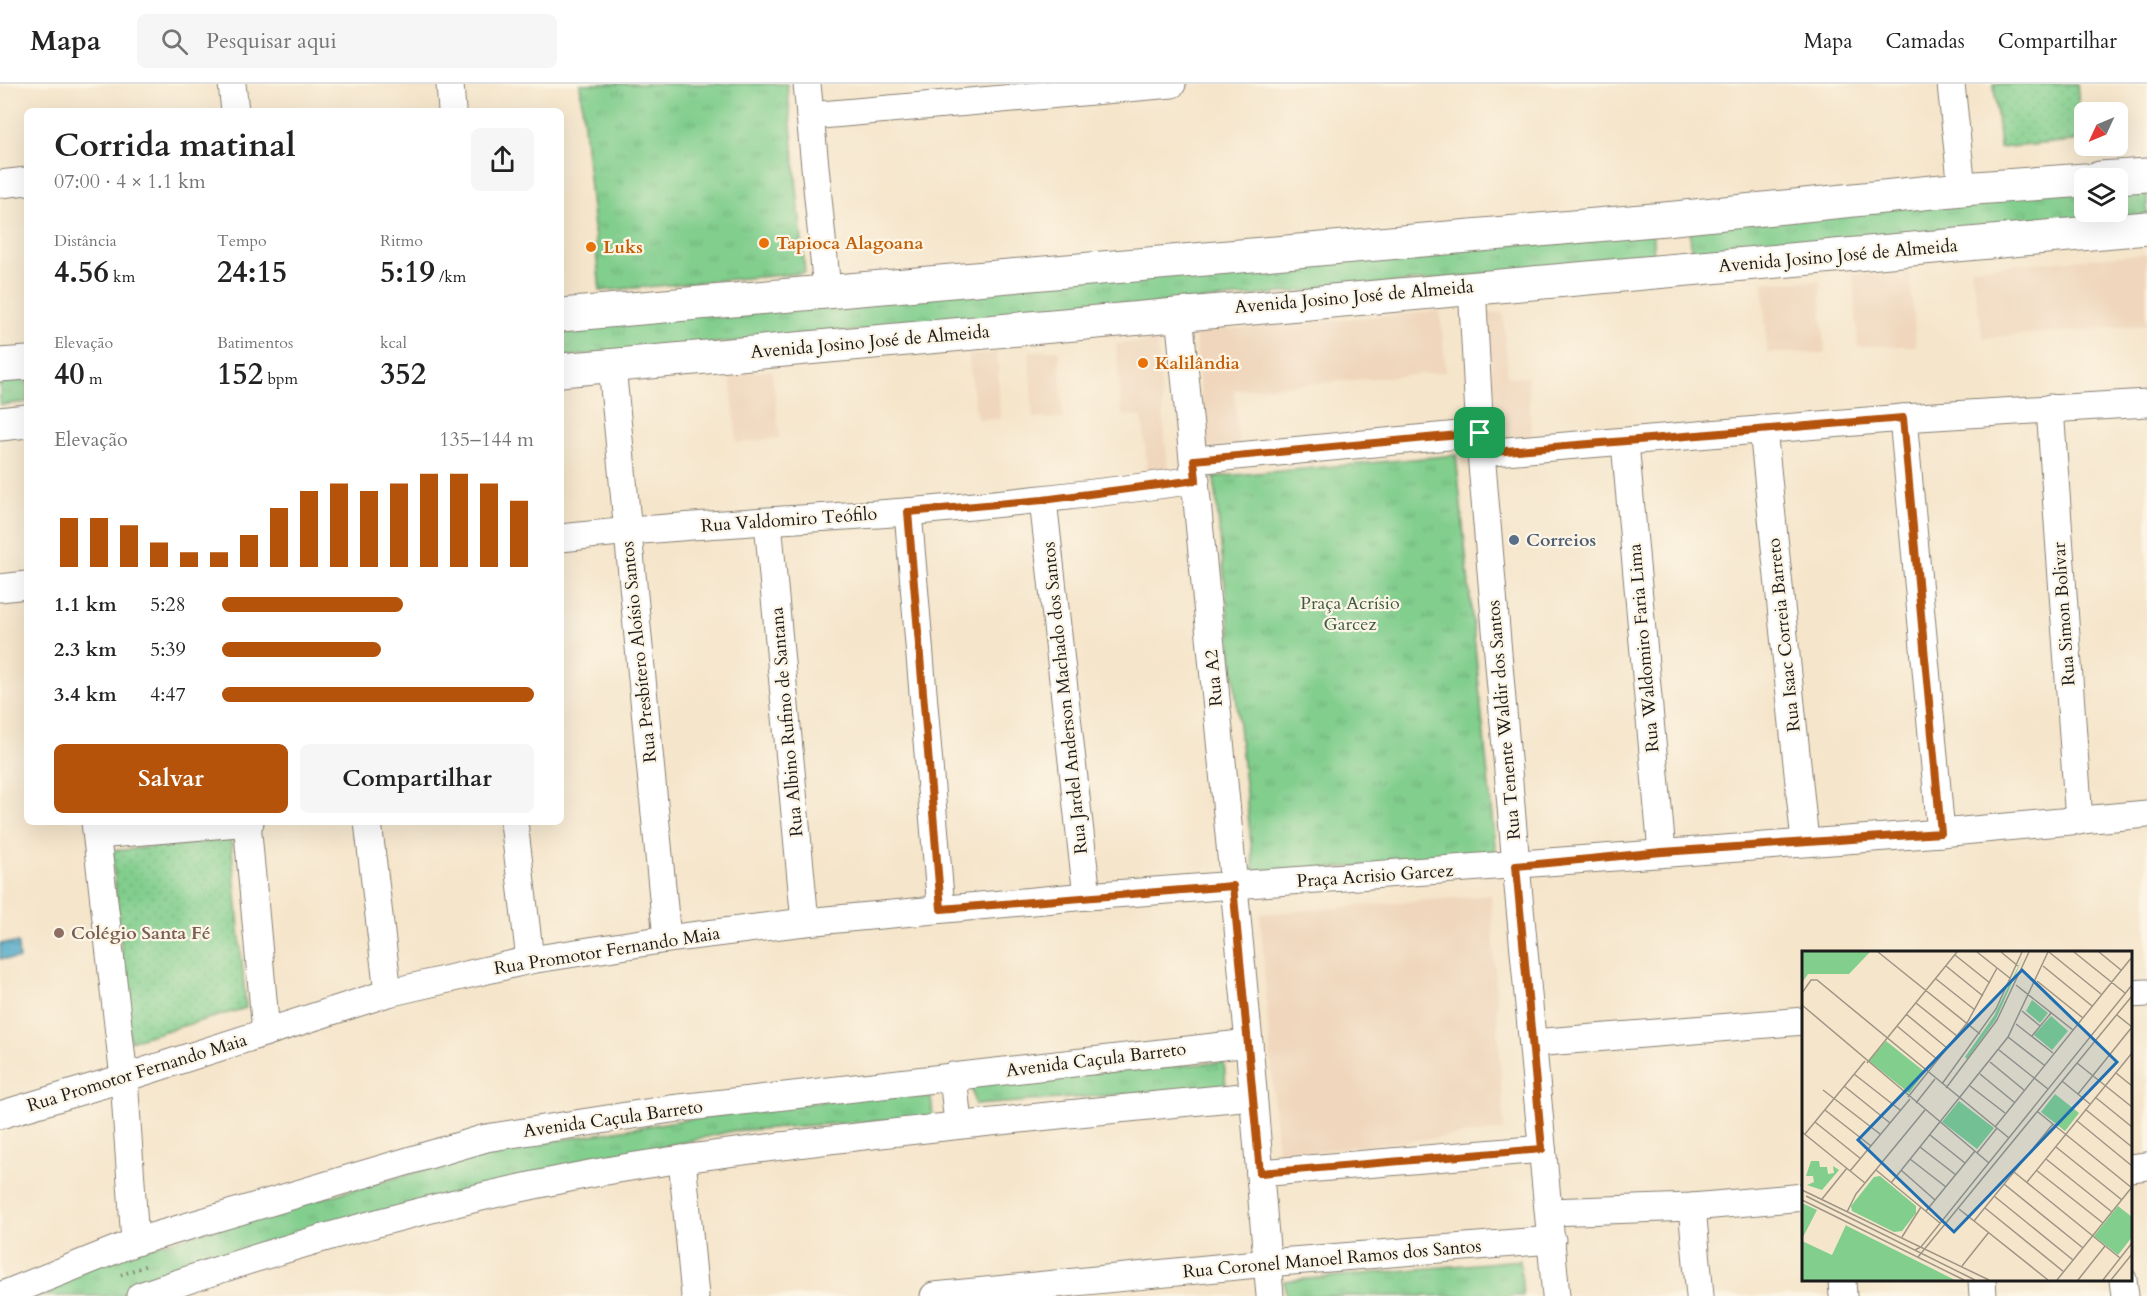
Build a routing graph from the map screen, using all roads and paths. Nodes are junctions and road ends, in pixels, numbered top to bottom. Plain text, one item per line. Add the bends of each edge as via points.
1 (232, 84) edge
2 (450, 84) edge
3 (807, 84) edge
4 (1172, 84) edge
5 (1951, 84) edge
6 (235, 108) edge
7 (452, 108) edge
8 (810, 116) junction
9 (2147, 175) edge
10 (2128, 176) edge
11 (24, 181) edge
12 (2074, 181) edge
13 (0, 184) edge
14 (1962, 189) junction
15 (1665, 219) junction
16 (2147, 228) edge
17 (1671, 271) junction
18 (1472, 286) junction
19 (827, 290) junction
20 (1179, 314) junction
21 (564, 315) edge
22 (24, 363) edge
23 (0, 365) edge
24 (612, 366) junction
25 (564, 370) edge
26 (2147, 403) edge
27 (2050, 408) junction
28 (1903, 418) junction
29 (24, 421) edge
30 (0, 424) edge
31 (1763, 429) junction
32 (1481, 443) junction
33 (1625, 443) junction
34 (1195, 470) junction
35 (1043, 500) junction
36 (908, 512) junction
37 (768, 522) junction
38 (627, 531) junction
39 (564, 537) edge
40 (24, 585) edge
41 (0, 588) edge
42 (2147, 814) edge
43 (2079, 821) junction
44 (172, 825) edge
45 (248, 825) edge
46 (369, 825) edge
47 (514, 825) edge
48 (96, 828) edge
49 (1941, 833) junction
50 (1805, 842) junction
51 (1662, 852) junction
52 (1516, 866) junction
53 (1233, 886) junction
54 (1087, 896) junction
55 (941, 909) junction
56 (805, 922) junction
57 (667, 939) junction
58 (530, 960) junction
59 (388, 993) junction
60 (2147, 993) edge
61 (2132, 994) edge
62 (1802, 1021) edge
63 (266, 1032) junction
64 (1249, 1043) junction
65 (1533, 1043) junction
66 (953, 1077) junction
67 (124, 1078) junction
68 (1253, 1096) junction
69 (0, 1115) edge
70 (958, 1124) junction
71 (1542, 1149) junction
72 (682, 1159) junction
73 (2147, 1166) edge
74 (2132, 1168) edge
75 (1260, 1173) junction
76 (1802, 1197) edge
77 (1692, 1207) junction
78 (1549, 1212) junction
79 (1552, 1240) junction
80 (135, 1242) junction
81 (1267, 1263) junction
82 (1842, 1281) edge
83 (1982, 1281) edge
84 (2123, 1281) edge
85 (1120, 1287) edge
86 (986, 1293) edge
87 (0, 1296) edge
88 (140, 1296) edge
89 (695, 1296) edge
90 (934, 1296) edge
91 (1270, 1296) edge
92 (1556, 1296) edge
93 (1700, 1296) edge
94 (1843, 1296) edge
95 (1983, 1296) edge
96 (2125, 1296) edge

1 - 6 street
2 - 7 street
3 - 8 street
4 - 8 street
5 - 14 street
8 - 19 street
9 - 10 main road
11 - 13 street
12 - 14 main road
14 - 15 main road
15 - 17 main road via 1675,248
15 - 19 main road
16 - 17 main road, Avenida Josino José de Almeida
17 - 18 main road, Avenida Josino José de Almeida
18 - 20 main road, Avenida Josino José de Almeida
18 - 32 street, Rua Tenente Waldir dos Santos
19 - 21 main road
20 - 24 main road, Avenida Josino José de Almeida
20 - 34 street, Rua A2
22 - 23 main road
24 - 25 main road, Avenida Josino José de Almeida
24 - 38 street, Rua Presbítero Aloísio Santos
26 - 27 street, Rua Valdomiro Teófilo
27 - 28 street, Rua Valdomiro Teófilo
27 - 43 street, Rua Simon Bolivar
28 - 31 street, Rua Valdomiro Teófilo
28 - 49 street
29 - 30 main road
31 - 33 street, Rua Valdomiro Teófilo
31 - 50 street, Rua Isaac Correia Barreto
32 - 33 street, Rua Valdomiro Teófilo
32 - 34 street, Rua Valdomiro Teófilo
32 - 52 street, Rua Tenente Waldir dos Santos
33 - 51 street, Rua Waldomiro Faria Lima
34 - 35 street, Rua Valdomiro Teófilo
34 - 53 street, Rua A2
35 - 36 street, Rua Valdomiro Teófilo
35 - 54 street, Rua Jardel Anderson Machado dos Santos
36 - 37 street, Rua Valdomiro Teófilo
36 - 55 street
37 - 38 street, Rua Valdomiro Teófilo
37 - 56 street, Rua Albino Rufino de Santana
38 - 39 street, Rua Valdomiro Teófilo
38 - 57 street, Rua Presbítero Aloísio Santos
40 - 41 street
42 - 43 street, Praça Acrisio Garcez
43 - 49 street, Praça Acrisio Garcez
44 - 48 street
45 - 63 street
46 - 59 street
47 - 58 street
48 - 67 street
49 - 50 street, Praça Acrisio Garcez
50 - 51 street, Praça Acrisio Garcez
51 - 52 street, Praça Acrisio Garcez
52 - 53 street, Praça Acrisio Garcez
52 - 65 street, Rua Tenente Waldir dos Santos
53 - 54 street, Rua Promotor Fernando Maia
53 - 64 street, Rua A2
54 - 55 street, Rua Promotor Fernando Maia
55 - 56 street, Rua Promotor Fernando Maia
56 - 57 street, Rua Promotor Fernando Maia
57 - 58 street, Rua Promotor Fernando Maia
58 - 59 street, Rua Promotor Fernando Maia
59 - 63 street, Rua Promotor Fernando Maia
60 - 61 street
62 - 65 street
63 - 67 street, Rua Promotor Fernando Maia
64 - 66 street, Avenida Caçula Barreto
64 - 68 street, Rua A2
65 - 71 street, Rua Tenente Waldir dos Santos
66 - 70 street
66 - 80 street, Avenida Caçula Barreto via 671,1109 486,1138
67 - 69 street, Rua Promotor Fernando Maia
67 - 80 street
68 - 70 street
68 - 75 street, Rua A2
70 - 72 street
71 - 75 street
71 - 78 street, Rua Tenente Waldir dos Santos
72 - 88 street via 417,1211 239,1262
72 - 89 street
73 - 74 street
75 - 81 street, Rua A2
76 - 77 street
77 - 78 street
77 - 93 street
78 - 79 street, Rua Tenente Waldir dos Santos
79 - 81 street, Rua Coronel Manoel Ramos dos Santos
79 - 92 street, Rua Tenente Waldir dos Santos
80 - 87 street, Avenida Caçula Barreto
81 - 85 street, Rua Coronel Manoel Ramos dos Santos
81 - 91 street, Rua A2
82 - 94 street
83 - 95 street
84 - 96 street
85 - 86 street, Rua Coronel Manoel Ramos dos Santos
86 - 90 street, Rua Coronel Manoel Ramos dos Santos

